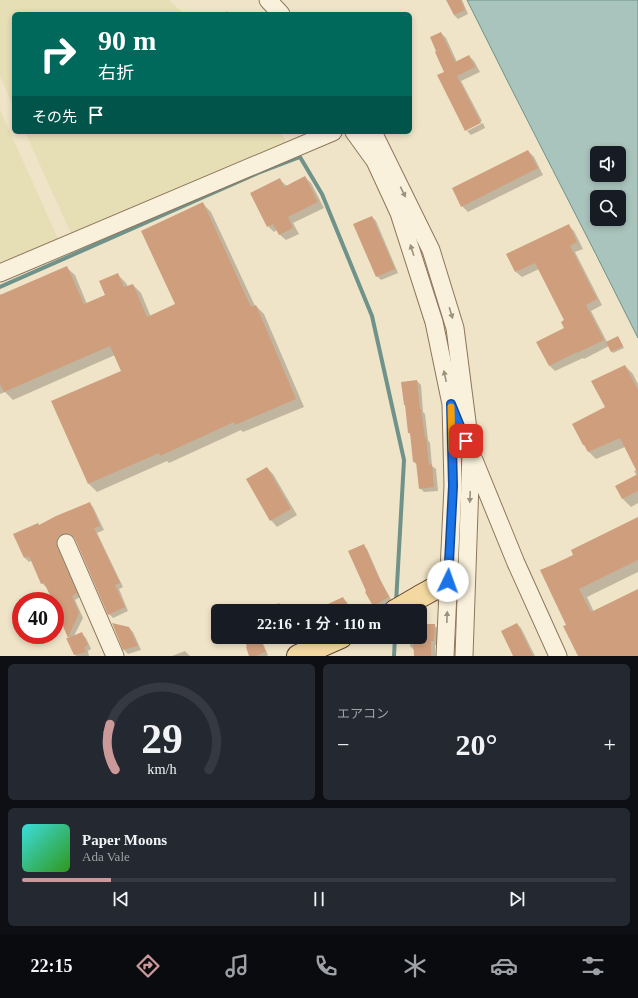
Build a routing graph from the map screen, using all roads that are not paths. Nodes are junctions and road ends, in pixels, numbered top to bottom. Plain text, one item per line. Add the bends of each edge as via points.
1 (268, 0) edge
2 (281, 0) edge
3 (280, 12) edge
4 (292, 12) edge
5 (328, 134) edge
6 (355, 134) edge
7 (374, 134) edge
8 (0, 274) edge
9 (451, 404) junction
10 (471, 453) junction
11 (66, 543) dead end
12 (448, 581) junction
13 (407, 604) edge
14 (325, 644) edge
15 (115, 656) edge
16 (298, 656) edge
17 (445, 656) edge
18 (464, 656) edge
19 (558, 656) edge

1 - 3 street
2 - 4 street
5 - 8 street
9 -> 6 street via 434,322 399,213 375,161
7 -> 10 street via 431,250 455,328
9 - 10 street
9 - 12 street via 453,486
10 -> 18 street
10 - 19 street
11 - 15 street
12 - 13 main road
17 -> 12 street
14 - 16 main road

